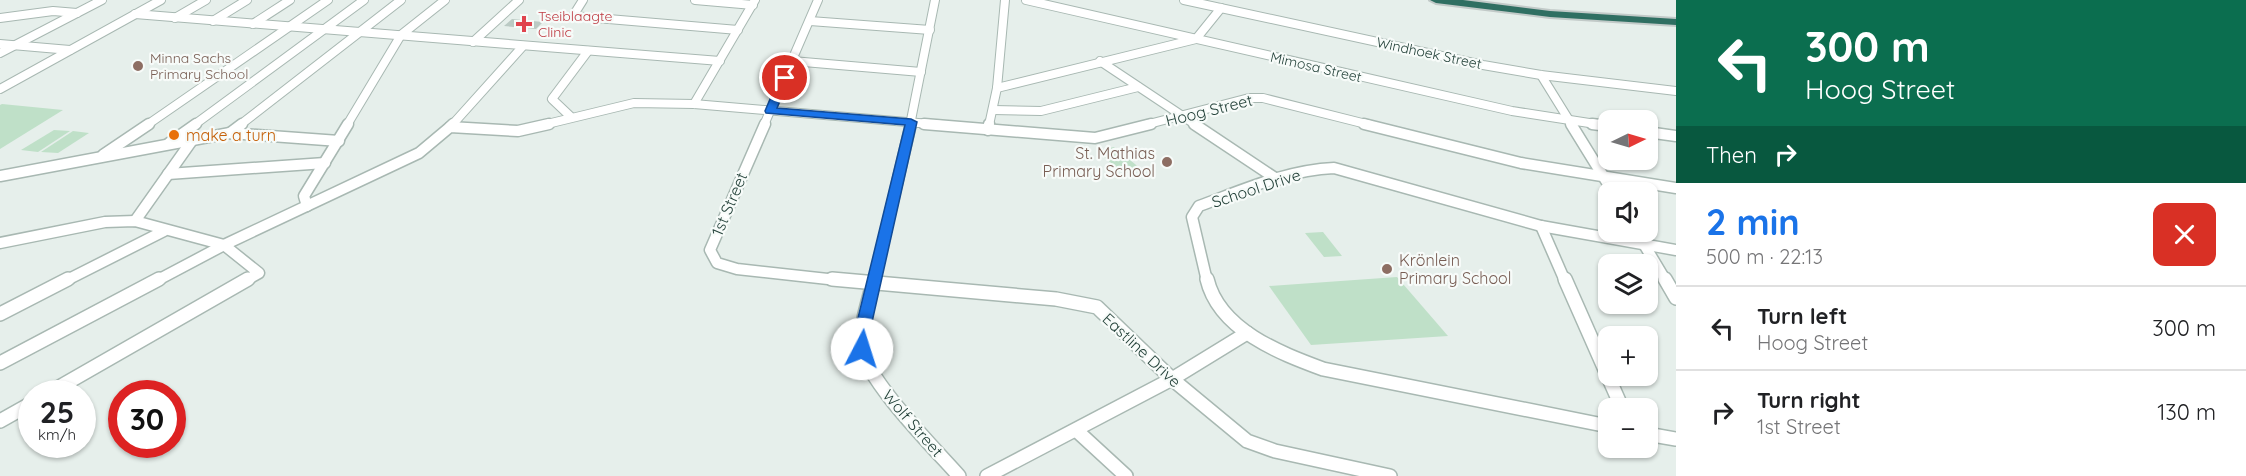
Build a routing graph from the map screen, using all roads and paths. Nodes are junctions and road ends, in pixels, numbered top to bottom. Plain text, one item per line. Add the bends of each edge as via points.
1 (102, 0) edge
2 (161, 0) edge
3 (206, 0) edge
4 (247, 0) edge
5 (290, 0) edge
6 (328, 0) edge
7 (364, 0) edge
8 (401, 0) edge
9 (445, 0) edge
10 (519, 0) edge
11 (583, 0) edge
12 (695, 0) edge
13 (818, 0) edge
14 (935, 0) edge
15 (1005, 0) edge
16 (1026, 0) edge
17 (1184, 0) edge
18 (1436, 0) edge
19 (1450, 0) edge
20 (754, 2) edge
21 (1221, 8) junction
22 (77, 13) junction
23 (135, 14) junction
24 (0, 18) edge
25 (175, 18) junction
26 (1609, 18) junction
27 (213, 21) junction
28 (810, 21) junction
29 (1676, 22) edge
30 (253, 24) junction
31 (288, 27) junction
32 (323, 30) junction
33 (738, 30) junction
34 (930, 30) junction
35 (359, 32) junction
36 (401, 35) junction
37 (1196, 39) junction
38 (473, 42) junction
39 (0, 44) edge
40 (16, 45) junction
41 (523, 46) junction
42 (70, 50) junction
43 (588, 51) junction
44 (0, 53) edge
45 (720, 61) junction
46 (1100, 61) junction
47 (792, 62) junction
48 (921, 72) junction
49 (1541, 75) junction
50 (1138, 87) junction
51 (997, 88) junction
52 (0, 89) edge
53 (1676, 91) edge
54 (694, 104) junction
55 (993, 110) junction
56 (770, 111) junction
57 (1182, 116) junction
58 (571, 117) junction
59 (1569, 121) junction
60 (911, 122) junction
61 (1598, 125) edge
62 (450, 127) junction
63 (988, 130) junction
64 (230, 132) junction
65 (1658, 134) edge
66 (1676, 136) edge
67 (193, 139) junction
68 (339, 141) junction
69 (166, 145) junction
70 (98, 158) junction
71 (325, 163) junction
72 (168, 174) junction
73 (0, 176) edge
74 (1604, 176) junction
75 (1278, 180) junction
76 (1607, 182) edge
77 (1676, 188) edge
78 (307, 206) junction
79 (135, 221) junction
80 (1540, 226) junction
81 (164, 231) junction
82 (0, 243) edge
83 (1644, 244) junction
84 (224, 245) junction
85 (1676, 250) edge
86 (873, 284) junction
87 (1676, 298) edge
88 (0, 314) edge
89 (1247, 333) junction
90 (0, 363) edge
91 (1172, 379) junction
92 (72, 380) edge
93 (1617, 398) edge
94 (18, 411) edge
95 (0, 421) edge
96 (1598, 424) edge
97 (1076, 430) junction
98 (1658, 436) edge
99 (1676, 439) edge
100 (959, 476) edge
101 (987, 476) edge
102 (1126, 476) edge
103 (1390, 476) edge

1 - 22 street
2 - 23 street
3 - 25 street
4 - 27 street
5 - 30 street
6 - 31 street
7 - 32 street
8 - 35 street
9 - 36 street
10 - 38 street
11 - 33 street via 573,16
12 - 20 street
13 - 28 street, 1st Street
14 - 34 street, Wolf Street
15 - 51 street
16 - 37 street, Mimosa Street
17 - 21 street, Windhoek Street
18 - 26 highway
19 - 26 highway
20 - 33 street
21 - 37 street
21 - 49 street, Windhoek Street
22 - 24 street via 53,10
22 - 40 street
23 - 25 street
23 - 42 street
25 - 27 street
26 - 29 highway
27 - 30 street
28 - 34 street
28 - 47 street, 1st Street
30 - 31 street
31 - 32 street
31 - 70 street
32 - 35 street
32 - 69 street
33 - 45 street
34 - 48 street, Wolf Street
35 - 36 street
35 - 64 street
36 - 38 street
36 - 68 street
37 - 46 street
37 - 59 street, Mimosa Street
38 - 41 street
39 - 40 street
40 - 42 street
40 - 44 street
41 - 43 street
41 - 62 street
42 - 52 street
43 - 45 street
43 - 58 street via 552,99
45 - 54 street
46 - 50 street
46 - 51 street
47 - 48 street
47 - 56 street, 1st Street
48 - 60 street, Wolf Street
49 - 53 street, Windhoek Street
49 - 59 street
50 - 55 street via 1041,111
50 - 57 street
51 - 55 street
54 - 56 street, Hoog Street
54 - 58 street, Hoog Street via 634,103
55 - 63 street
56 - 60 street, Hoog Street
56 - 86 street, 1st Street via 710,250 717,263 737,269
57 - 63 street, Hoog Street via 1095,138
57 - 74 street, Hoog Street via 1249,98 1263,98 1521,163
57 - 75 street
58 - 62 street, Hoog Street via 518,131
59 - 61 street, Mimosa Street
59 - 74 street
60 - 63 street, Hoog Street
60 - 86 street, Wolf Street
62 - 78 street via 419,153
64 - 67 street
64 - 68 street
65 - 66 street
67 - 69 street
67 - 72 street
68 - 71 street
69 - 70 street
70 - 73 street
71 - 72 street
71 - 78 street via 304,196
72 - 79 street
74 - 76 street
74 - 77 street, Hoog Street
75 - 80 street, School Drive via 1334,168
75 - 89 street, School Drive via 1199,206 1192,217 1213,296
78 - 84 street
79 - 81 street
79 - 82 street via 105,222
80 - 83 street, School Drive
80 - 93 street
81 - 84 street
81 - 88 street
83 - 85 street, School Drive
83 - 87 street
84 - 90 street
84 - 92 street via 259,273
86 - 91 street, Eastline Drive via 1056,298 1097,307
86 - 100 street, Wolf Street via 862,349 869,366 884,390
89 - 91 street
89 - 96 street, School Drive via 1283,354 1323,369
91 - 97 street
91 - 103 street, Eastline Drive via 1247,441 1275,451
94 - 95 street
97 - 101 street
97 - 102 street
98 - 99 street

